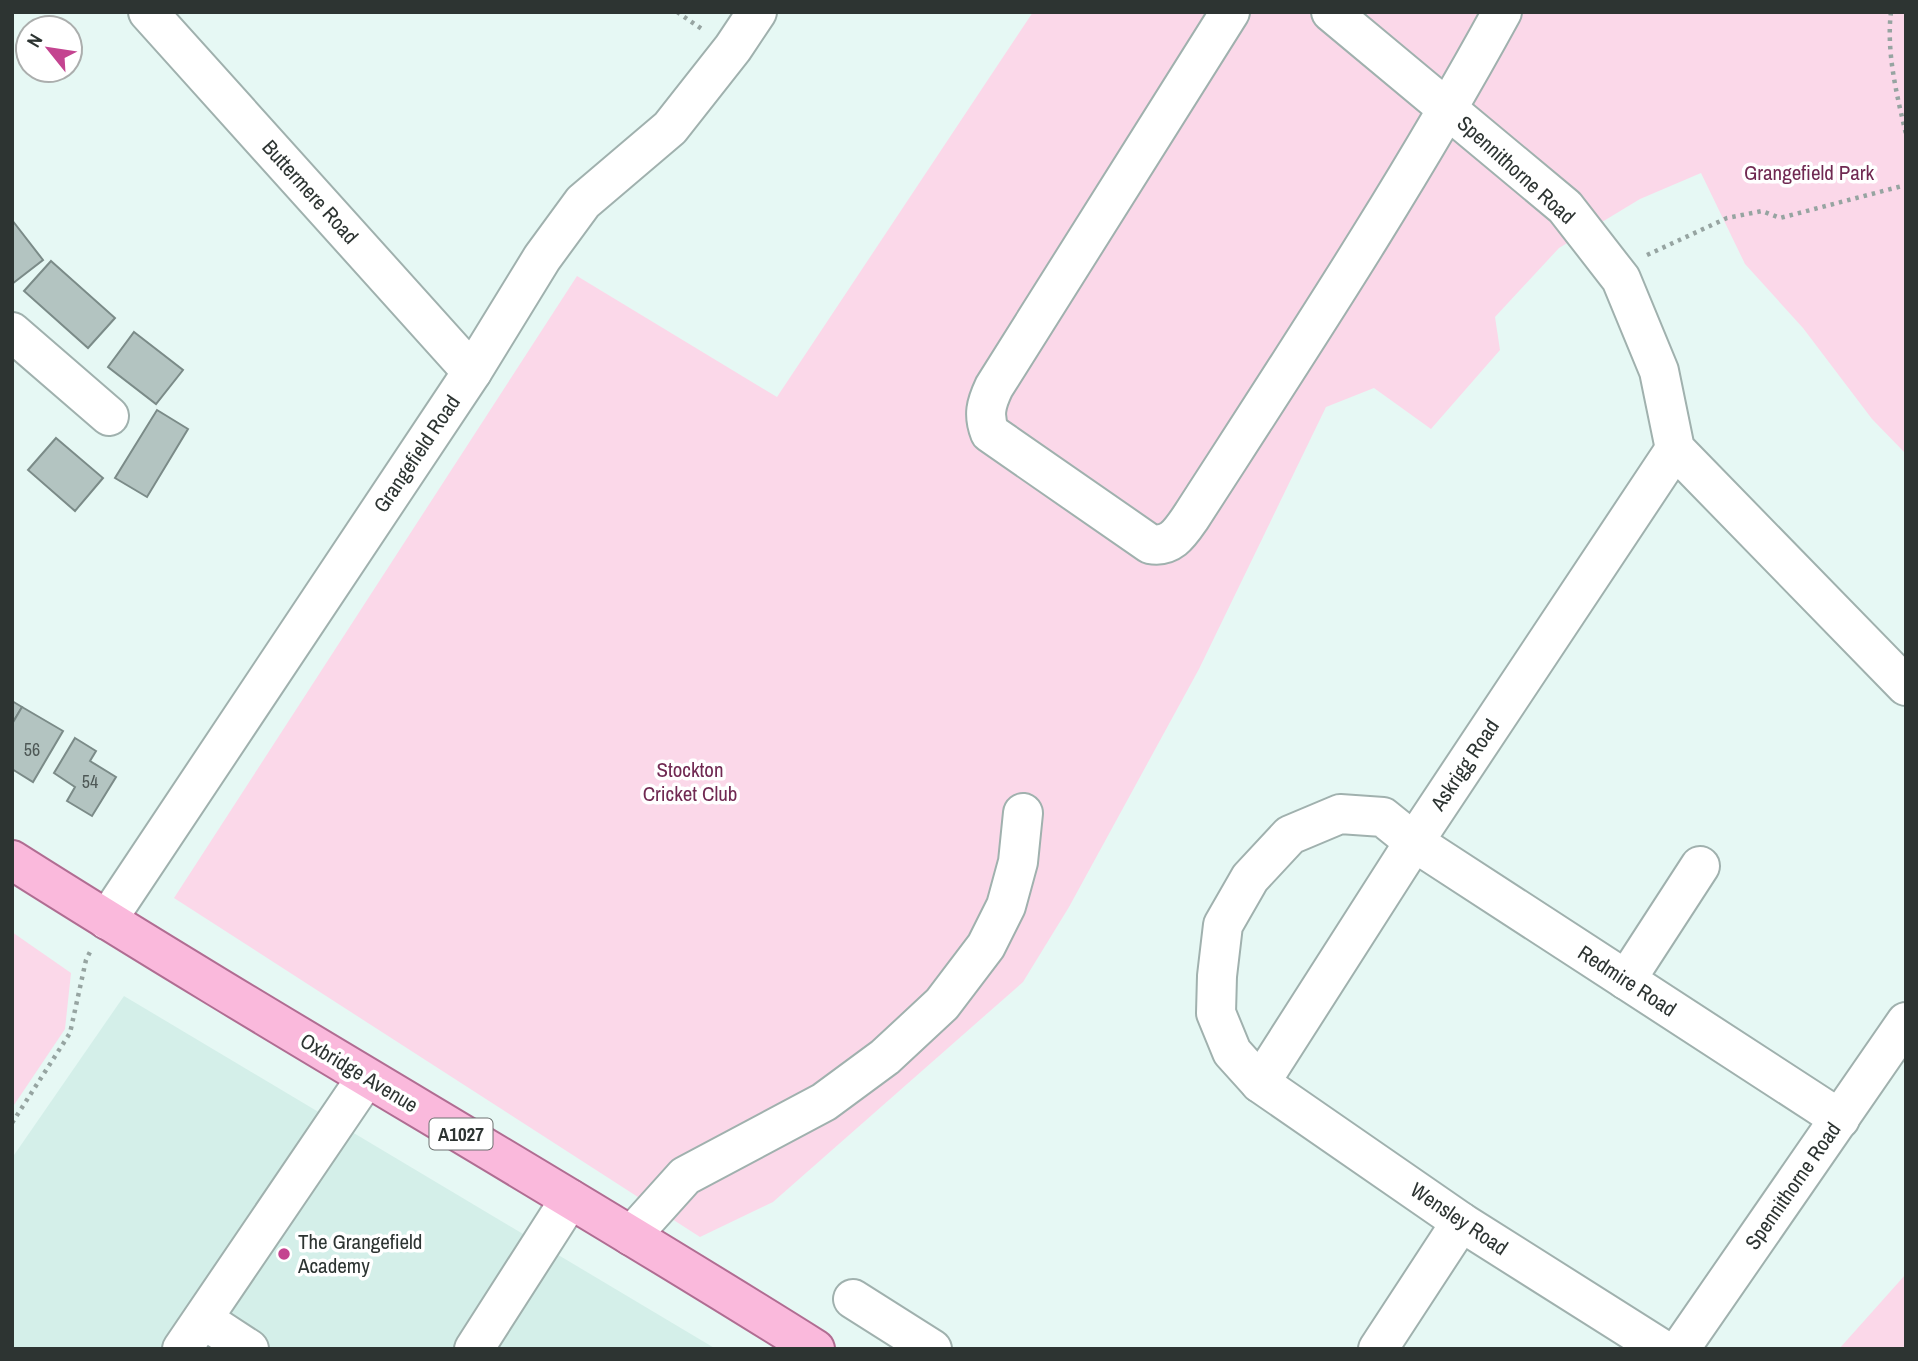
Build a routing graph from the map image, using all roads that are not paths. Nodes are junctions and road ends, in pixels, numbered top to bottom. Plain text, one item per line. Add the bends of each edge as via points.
1 (148, 12) edge
2 (757, 12) edge
3 (1230, 12) edge
4 (1331, 12) edge
5 (1502, 12) edge
6 (1448, 110) junction
7 (12, 332) edge
8 (472, 372) junction
9 (110, 416) dead end
10 (1675, 449) junction
11 (1906, 686) edge
12 (1023, 813) dead end
13 (1414, 842) junction
14 (12, 860) edge
15 (1700, 866) dead end
16 (107, 920) junction
17 (1626, 980) junction
18 (1906, 1022) edge
19 (366, 1078) junction
20 (1260, 1083) junction
21 (1840, 1119) junction
22 (570, 1199) junction
23 (1461, 1222) junction
24 (631, 1236) junction
25 (853, 1299) dead end
26 (192, 1334) edge
27 (480, 1345) edge
28 (250, 1349) edge
29 (815, 1349) edge
30 (932, 1349) edge
31 (1378, 1349) edge
32 (1662, 1349) edge
33 (1680, 1349) edge

1 - 8 street, Buttermere Road
2 - 8 street, Grangefield Road via 670,128 583,202 542,258
3 - 6 street via 994,387 984,418 990,433 1150,544 1168,544 1191,517
4 - 6 street, Spennithorne Road
5 - 6 street
6 - 10 street, Spennithorne Road via 1565,207 1621,279 1659,371
7 - 9 street
8 - 16 street, Grangefield Road
10 - 11 street
10 - 13 street, Askrigg Road
12 - 24 street via 1006,906 986,946 942,1003 885,1057 824,1102 685,1176
13 - 17 street, Redmire Road
13 - 20 street, Askrigg Road
13 - 20 street via 1383,817 1340,814 1290,835 1250,878 1223,925 1216,1013 1232,1052
14 - 16 main road, Oxbridge Avenue / A1027
15 - 17 street
16 - 19 main road, Oxbridge Avenue / A1027
17 - 21 street, Redmire Road
18 - 21 street, Spennithorne Road
19 - 22 main road, Oxbridge Avenue / A1027
19 - 26 street
20 - 23 street, Wensley Road
21 - 33 street, Spennithorne Road
22 - 24 main road, Oxbridge Avenue / A1027
22 - 27 street
23 - 31 street
23 - 32 street, Wensley Road
24 - 29 main road, Oxbridge Avenue / A1027
25 - 30 street
26 - 28 street

